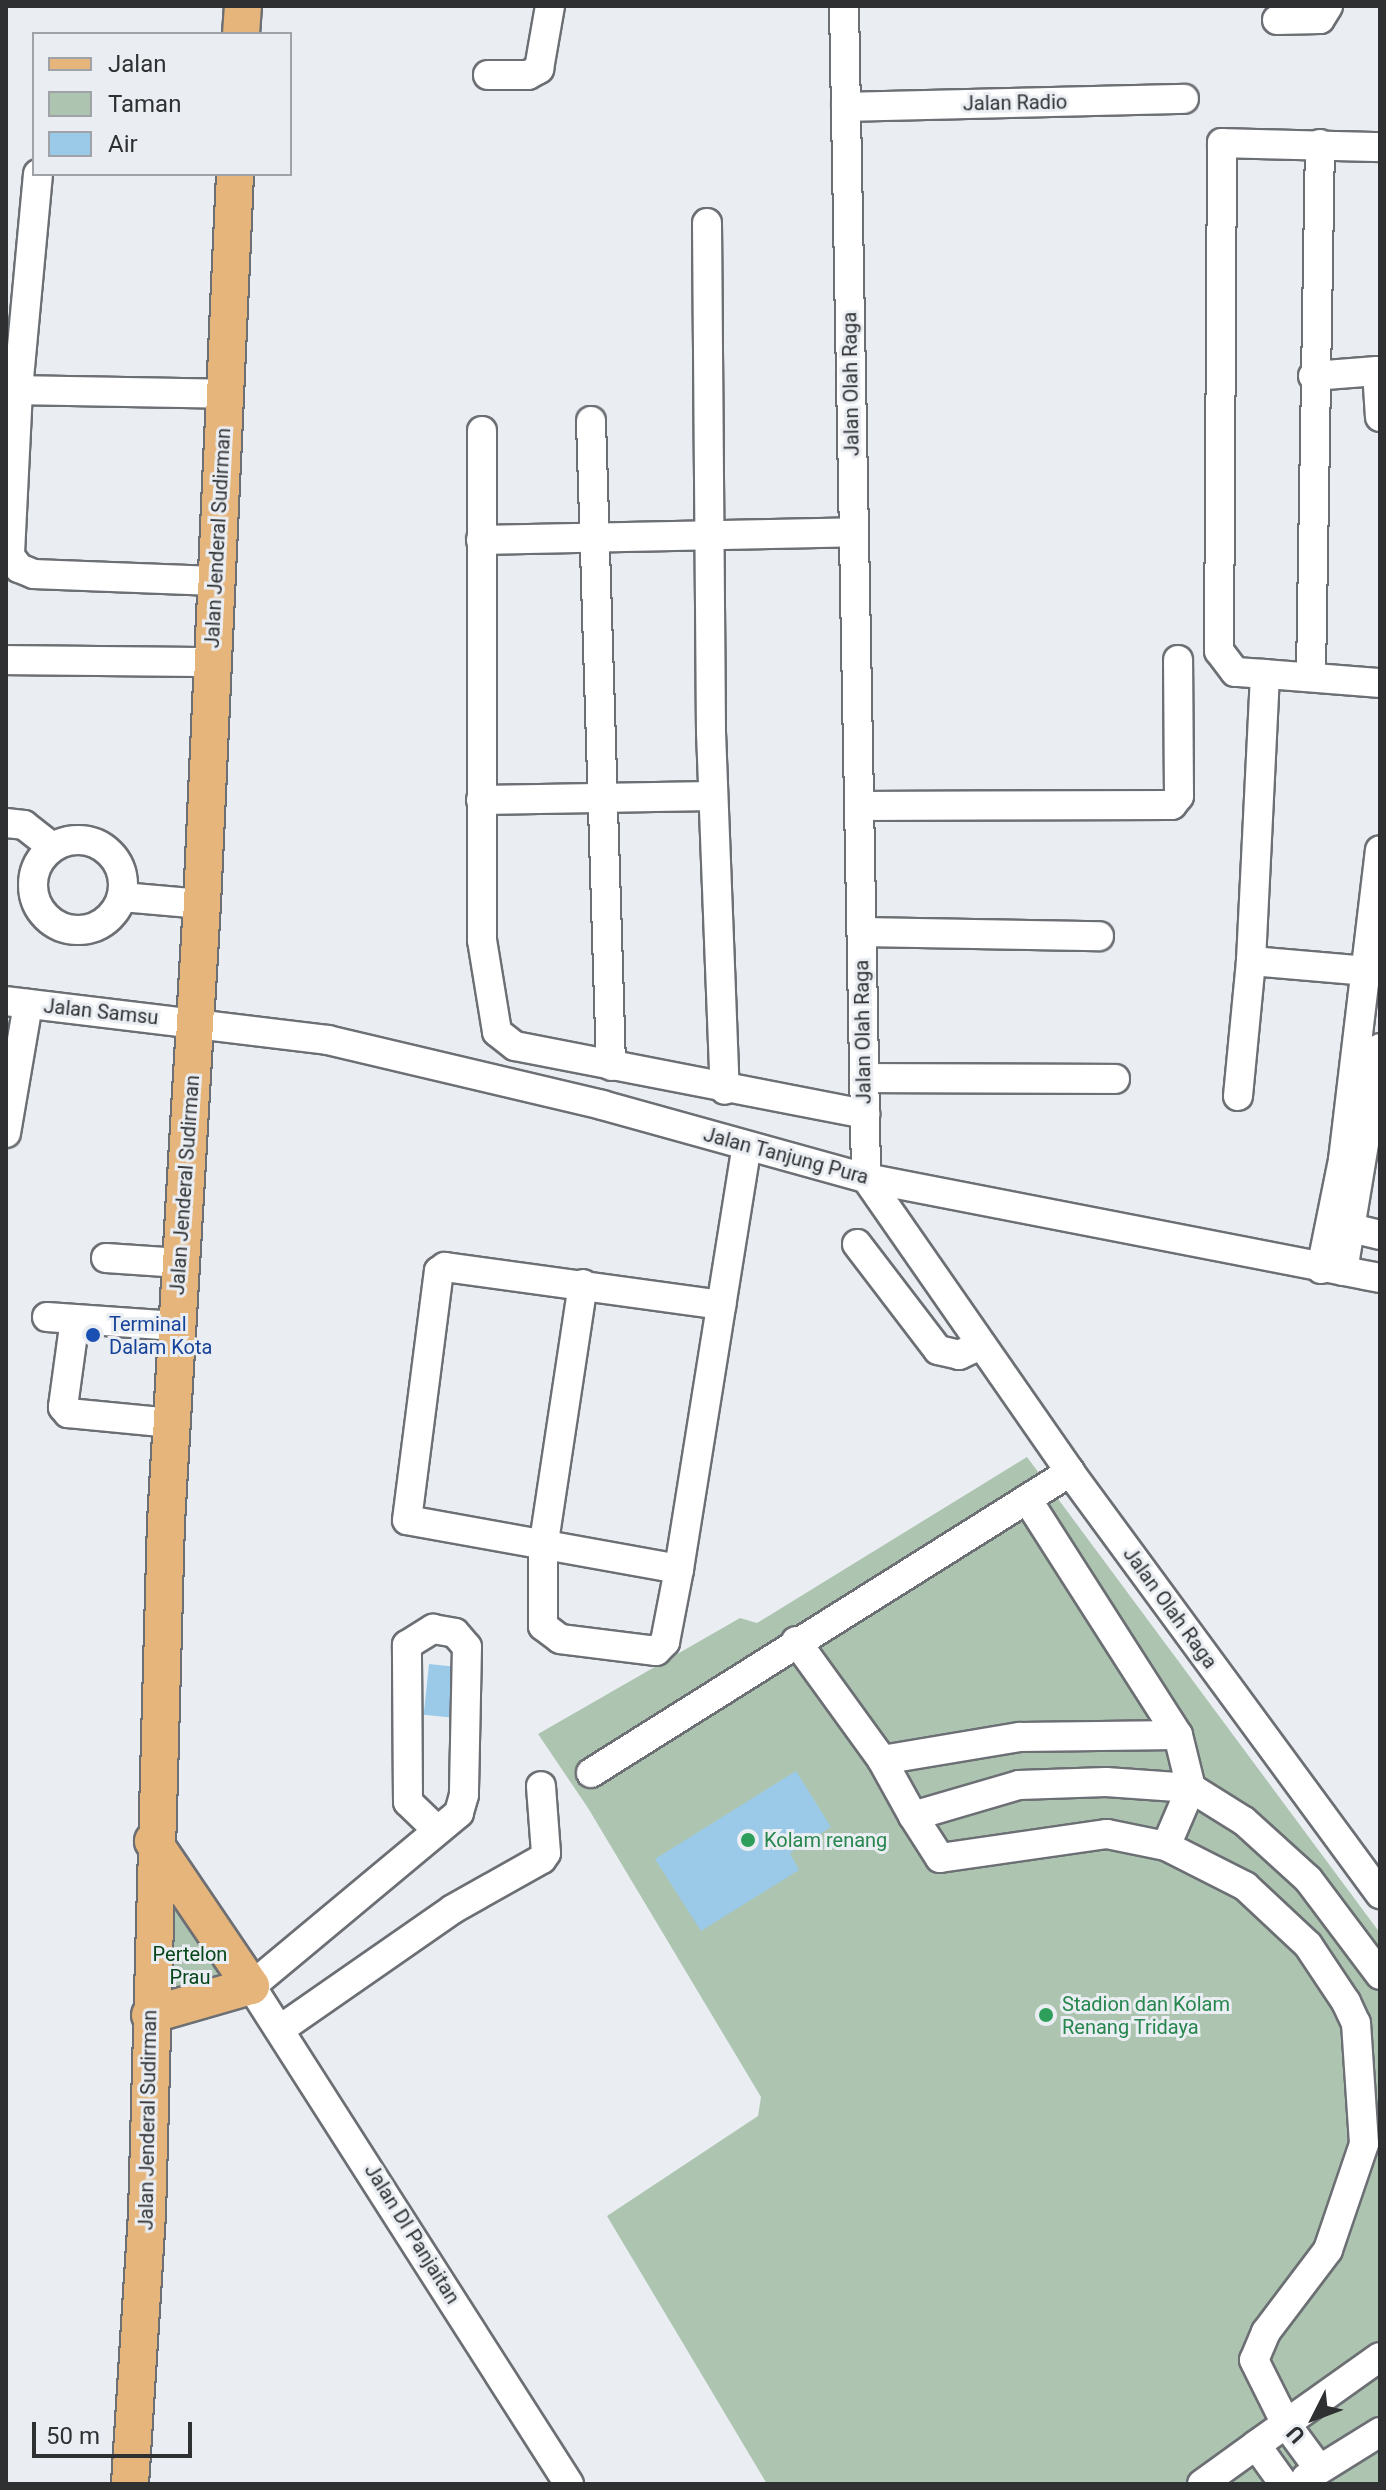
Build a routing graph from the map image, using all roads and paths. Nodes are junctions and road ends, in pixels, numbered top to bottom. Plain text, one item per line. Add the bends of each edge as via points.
1 (243, 6) edge
2 (550, 6) edge
3 (844, 6) edge
4 (1328, 6) edge
5 (1277, 20) dead end
6 (241, 32) edge
7 (488, 75) dead end
8 (1184, 99) dead end
9 (846, 107) junction
10 (1320, 144) junction
11 (1380, 147) edge
12 (38, 176) edge
13 (235, 176) edge
14 (707, 223) dead end
15 (1378, 371) edge
16 (1313, 376) junction
17 (12, 390) edge
18 (225, 394) junction
19 (1380, 417) edge
20 (591, 421) dead end
21 (482, 431) dead end
22 (854, 532) junction
23 (594, 537) junction
24 (713, 537) junction
25 (481, 540) junction
26 (13, 573) edge
27 (214, 581) junction
28 (6, 660) edge
29 (1178, 660) dead end
30 (211, 662) junction
31 (1265, 674) junction
32 (1311, 674) junction
33 (1380, 683) edge
34 (713, 796) junction
35 (600, 798) junction
36 (481, 800) junction
37 (859, 806) junction
38 (6, 823) edge
39 (52, 847) junction
40 (1380, 850) edge
41 (122, 897) junction
42 (202, 904) junction
43 (862, 932) junction
44 (1099, 936) dead end
45 (1251, 961) junction
46 (1373, 972) edge
47 (17, 1003) edge
48 (196, 1021) junction
49 (1380, 1048) edge
50 (611, 1066) junction
51 (864, 1078) junction
52 (1115, 1079) dead end
53 (725, 1090) junction
54 (1238, 1096) dead end
55 (865, 1114) junction
56 (6, 1133) edge
57 (747, 1146) junction
58 (866, 1178) junction
59 (1341, 1226) junction
60 (1380, 1235) edge
61 (857, 1244) dead end
62 (106, 1258) dead end
63 (180, 1263) junction
64 (1332, 1270) junction
65 (1380, 1278) edge
66 (583, 1284) junction
67 (721, 1305) junction
68 (47, 1317) dead end
69 (75, 1319) junction
70 (176, 1326) junction
71 (980, 1345) junction
72 (172, 1423) junction
73 (1070, 1472) junction
74 (1027, 1499) junction
75 (543, 1548) junction
76 (679, 1569) junction
77 (796, 1641) junction
78 (1178, 1735) junction
79 (882, 1760) junction
80 (591, 1773) dead end
81 (541, 1786) dead end
82 (1191, 1788) junction
83 (913, 1816) junction
84 (437, 1830) junction
85 (153, 1841) junction
86 (1166, 1846) junction
87 (1380, 1894) edge
88 (1380, 1975) edge
89 (251, 1986) junction
90 (150, 2015) junction
91 (282, 2028) junction
92 (1373, 2114) edge
93 (1380, 2357) edge
94 (1286, 2424) junction
95 (1380, 2432) edge
96 (1256, 2445) junction
97 (1307, 2477) edge
98 (130, 2484) edge
99 (569, 2484) edge
100 (1202, 2484) edge
101 (1284, 2484) edge

1 - 6 main road
2 - 7 street via 539,69 528,75
3 - 9 street, Jalan Olah Raga
4 - 5 street via 1320,19
8 - 9 street, Jalan Radio
9 - 22 street, Jalan Olah Raga
10 - 11 street
10 - 16 street
10 - 31 street via 1222,143 1219,651 1235,672
12 - 17 street
13 - 18 main road, Jalan Jenderal Sudirman
14 - 24 street
15 - 16 street
15 - 19 street
16 - 32 street
17 - 18 street
17 - 26 street
18 - 27 main road, Jalan Jenderal Sudirman
20 - 23 street
21 - 25 street
22 - 24 street
22 - 37 street, Jalan Olah Raga
23 - 24 street
23 - 25 street
23 - 35 street
24 - 34 street
25 - 36 street
26 - 27 street
27 - 30 main road, Jalan Jenderal Sudirman
28 - 30 street
29 - 37 street via 1179,796 1172,805
30 - 42 main road, Jalan Jenderal Sudirman
31 - 32 street
31 - 45 street
32 - 33 street
34 - 35 street
34 - 53 street
35 - 36 street
35 - 50 street
36 - 50 street via 482,940 497,1032 515,1046
37 - 43 street, Jalan Olah Raga
38 - 39 street via 24,825
39 - 41 street via 78,840 104,848 117,861
39 - 41 street via 37,863 32,885 37,907 52,923 72,931 94,928 112,916
40 - 46 street
41 - 42 street
42 - 48 main road, Jalan Jenderal Sudirman
43 - 44 street
43 - 51 street, Jalan Olah Raga
45 - 46 street
45 - 54 street
46 - 59 street
47 - 48 street, Jalan Samsu
47 - 56 street
48 - 57 street, Jalan Tanjung Pura via 328,1040 454,1068
48 - 63 main road, Jalan Jenderal Sudirman
49 - 59 street
50 - 53 street
51 - 52 street
51 - 55 street, Jalan Olah Raga
53 - 55 street
55 - 58 street, Jalan Olah Raga
57 - 58 street, Jalan Tanjung Pura
57 - 67 street
58 - 64 street, Jalan Tanjung Pura
58 - 71 street, Jalan Olah Raga
59 - 60 street
59 - 64 street
61 - 71 street via 938,1350 959,1355
62 - 63 street
63 - 70 main road, Jalan Jenderal Sudirman
64 - 65 street, Jalan Tanjung Pura
66 - 67 street
66 - 75 street
66 - 75 street via 445,1267 439,1271 407,1520
67 - 76 street
68 - 69 street
69 - 70 street
69 - 72 street via 63,1407 68,1413
70 - 72 main road, Jalan Jenderal Sudirman
71 - 73 street, Jalan Olah Raga
72 - 85 main road, Jalan Jenderal Sudirman
73 - 74 street
73 - 87 street, Jalan Olah Raga
74 - 77 street
74 - 78 street
75 - 76 street
75 - 76 street via 543,1626 560,1639 662,1648
77 - 79 street
77 - 80 street
78 - 79 street via 1020,1737
78 - 82 street
79 - 83 street
81 - 91 street via 546,1853 542,1859 453,1909
82 - 83 street via 1106,1782 1019,1785
82 - 86 street
82 - 88 street via 1244,1821 1308,1879
83 - 86 street via 940,1858 1107,1834
84 - 84 street via 408,1802 407,1645 433,1629 455,1633 467,1647 464,1795 459,1813
84 - 89 street
85 - 89 main road
85 - 90 main road, Jalan Jenderal Sudirman
86 - 92 street via 1245,1886 1308,1945 1356,2023
89 - 90 main road
89 - 91 street, Jalan DI Panjaitan
90 - 98 main road, Jalan Jenderal Sudirman via 147,2214
91 - 99 street, Jalan DI Panjaitan
92 - 94 street via 1328,2250 1256,2350 1256,2369
93 - 94 street
94 - 96 street
94 - 97 street
95 - 97 street
96 - 100 street
96 - 101 street

